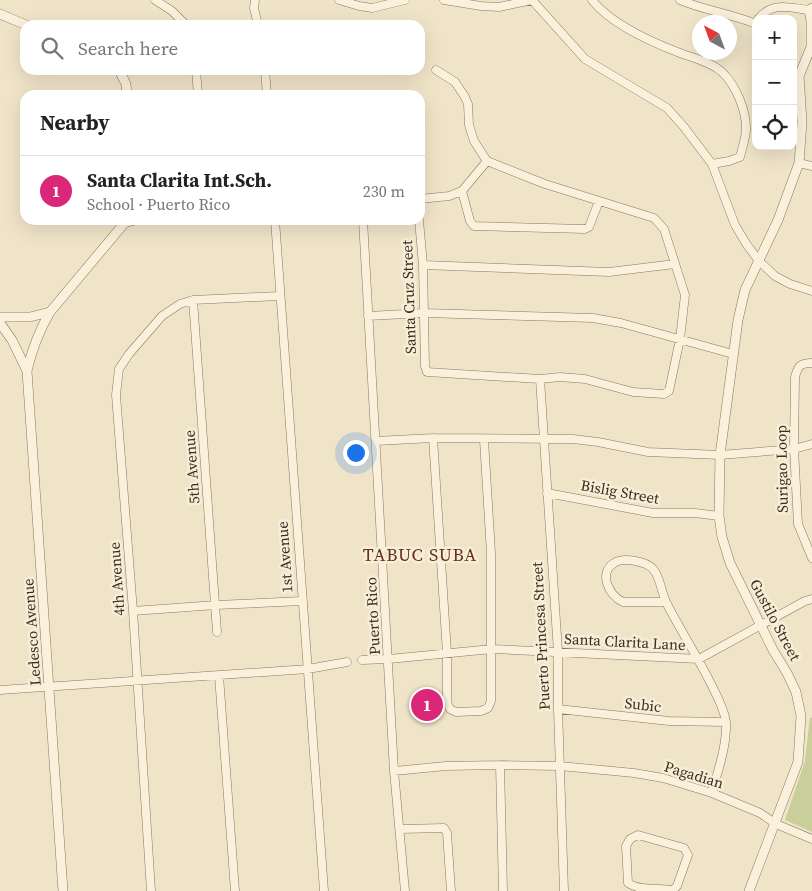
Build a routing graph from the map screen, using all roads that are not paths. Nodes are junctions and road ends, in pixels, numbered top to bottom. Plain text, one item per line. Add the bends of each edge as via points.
1 (155, 0) edge
2 (255, 0) edge
3 (339, 0) edge
4 (404, 0) edge
5 (444, 0) edge
6 (532, 0) edge
7 (592, 0) edge
8 (680, 0) edge
9 (810, 9) edge
10 (0, 14) edge
11 (762, 15) edge
12 (181, 20) edge
13 (257, 20) edge
14 (752, 21) edge
15 (20, 22) edge
16 (436, 70) dead end
17 (797, 70) edge
18 (122, 75) edge
19 (196, 75) edge
20 (265, 75) edge
21 (797, 80) edge
22 (127, 90) edge
23 (198, 90) edge
24 (267, 90) edge
25 (487, 161) junction
26 (799, 163) junction
27 (712, 164) junction
28 (812, 166) edge
29 (462, 191) junction
30 (425, 198) edge
31 (599, 201) junction
32 (123, 225) edge
33 (275, 225) edge
34 (363, 225) edge
35 (419, 225) edge
36 (758, 261) junction
37 (675, 264) junction
38 (423, 265) junction
39 (812, 291) edge
40 (279, 296) junction
41 (194, 300) junction
42 (50, 312) junction
43 (424, 313) junction
44 (368, 316) junction
45 (0, 317) edge
46 (0, 323) edge
47 (680, 339) junction
48 (733, 354) junction
49 (812, 363) edge
50 (27, 371) junction
51 (540, 379) junction
52 (433, 438) junction
53 (544, 439) junction
54 (484, 440) junction
55 (376, 441) junction
56 (812, 444) edge
57 (794, 449) junction
58 (720, 455) junction
59 (547, 493) junction
60 (719, 516) junction
61 (812, 558) edge
62 (812, 599) edge
63 (302, 601) junction
64 (666, 602) junction
65 (216, 604) junction
66 (133, 612) junction
67 (763, 625) junction
68 (216, 632) dead end
69 (492, 649) junction
70 (447, 652) junction
71 (558, 652) junction
72 (389, 659) junction
73 (699, 659) junction
74 (362, 660) dead end
75 (347, 662) dead end
76 (308, 669) junction
77 (219, 676) junction
78 (137, 680) junction
79 (50, 686) junction
80 (0, 690) edge
81 (558, 709) junction
82 (726, 722) junction
83 (500, 765) junction
84 (560, 766) junction
85 (394, 771) junction
86 (712, 793) junction
87 (776, 824) junction
88 (400, 829) junction
89 (812, 839) edge
90 (647, 890) edge
91 (63, 891) edge
92 (151, 891) edge
93 (236, 891) edge
94 (324, 891) edge
95 (405, 891) edge
96 (451, 891) edge
97 (503, 891) edge
98 (564, 891) edge
99 (749, 891) edge

1 - 12 street
2 - 13 street
3 - 4 street via 372,8
5 - 6 street via 499,7
6 - 27 street via 585,59 667,108
7 - 27 street via 623,26 721,71 733,86 744,114 746,130 740,157
8 - 14 street
9 - 11 street via 782,7 768,9
9 - 17 street via 811,47
10 - 15 street
16 - 25 street via 455,82 465,97 474,141
18 - 22 street
19 - 23 street
20 - 24 street
21 - 26 street, Gustilo Street via 802,122
25 - 29 street
25 - 31 street
26 - 28 street
26 - 36 street, Gustilo Street via 778,220
27 - 36 street via 736,225
29 - 30 street
29 - 31 street via 474,226 585,228 589,227
31 - 37 street via 654,218 664,229
32 - 42 street
33 - 40 street, 1st Avenue
34 - 44 street, Puerto Rico
35 - 38 street, Santa Cruz Street
36 - 39 street via 775,276
36 - 48 street, Gustilo Street via 740,308
37 - 38 street via 609,272
37 - 47 street via 685,295
38 - 43 street, Santa Cruz Street
40 - 41 street
40 - 63 street, 1st Avenue
41 - 65 street, 5th Avenue
41 - 66 street, 4th Avenue via 180,304 162,316 119,369 116,395
42 - 45 street via 30,317
42 - 50 street via 31,352
43 - 44 street
43 - 47 street via 593,318
43 - 51 street, Santa Cruz Street via 427,372
44 - 55 street, Puerto Rico
46 - 50 street
47 - 48 street
47 - 51 street via 669,391 664,394 633,392 585,380
48 - 58 street, Gustilo Street
49 - 57 street, Surigao Loop via 802,363 795,377
50 - 79 street, Ledesco Avenue
51 - 53 street, Puerto Princesa Street
52 - 54 street
52 - 55 street
52 - 70 street
53 - 54 street
53 - 58 street via 598,442 648,452
53 - 59 street, Puerto Princesa Street
54 - 69 street via 491,552
55 - 72 street, Puerto Rico
56 - 57 street
57 - 58 street
57 - 61 street, Surigao Loop via 798,524
58 - 60 street, Gustilo Street
59 - 60 street, Bislig Street via 653,513
59 - 71 street, Puerto Princesa Street
60 - 67 street, Gustilo Street via 730,563
62 - 67 street, Santa Clarita Lane
63 - 65 street
63 - 76 street, 1st Avenue
64 - 64 street via 657,574 649,565 625,559 611,564 606,582 616,599 623,602
64 - 73 street
65 - 66 street
65 - 68 street, 5th Avenue
66 - 78 street, 4th Avenue
67 - 73 street, Santa Clarita Lane
67 - 87 street, Gustilo Street via 796,692 801,716 798,762
69 - 70 street, Santa Clarita Lane
69 - 70 street via 491,701 488,708 481,711 456,712 450,709 447,703
69 - 71 street, Santa Clarita Lane
70 - 72 street, Santa Clarita Lane
71 - 73 street, Santa Clarita Lane
71 - 81 street, Puerto Princesa Street
72 - 74 street, Santa Clarita Lane
72 - 85 street, Puerto Rico
73 - 82 street
75 - 76 street
76 - 77 street
76 - 94 street, 1st Avenue
77 - 78 street
77 - 93 street
78 - 79 street
78 - 92 street, 4th Avenue
79 - 80 street
79 - 91 street, Ledesco Avenue
81 - 82 street, Subic via 670,721
81 - 84 street, Puerto Princesa Street
82 - 86 street via 722,759
83 - 84 street, Pagadian
83 - 85 street, Pagadian
83 - 97 street
84 - 86 street, Pagadian via 664,778
84 - 98 street, Puerto Princesa Street
85 - 88 street, Puerto Rico
86 - 87 street, Pagadian via 760,813
87 - 89 street, Pagadian
87 - 99 street, Gustilo Street
88 - 95 street, Puerto Rico
88 - 96 street via 444,828
90 - 90 street via 673,890 677,886 688,855 684,848 638,835 630,839 626,846 628,883

